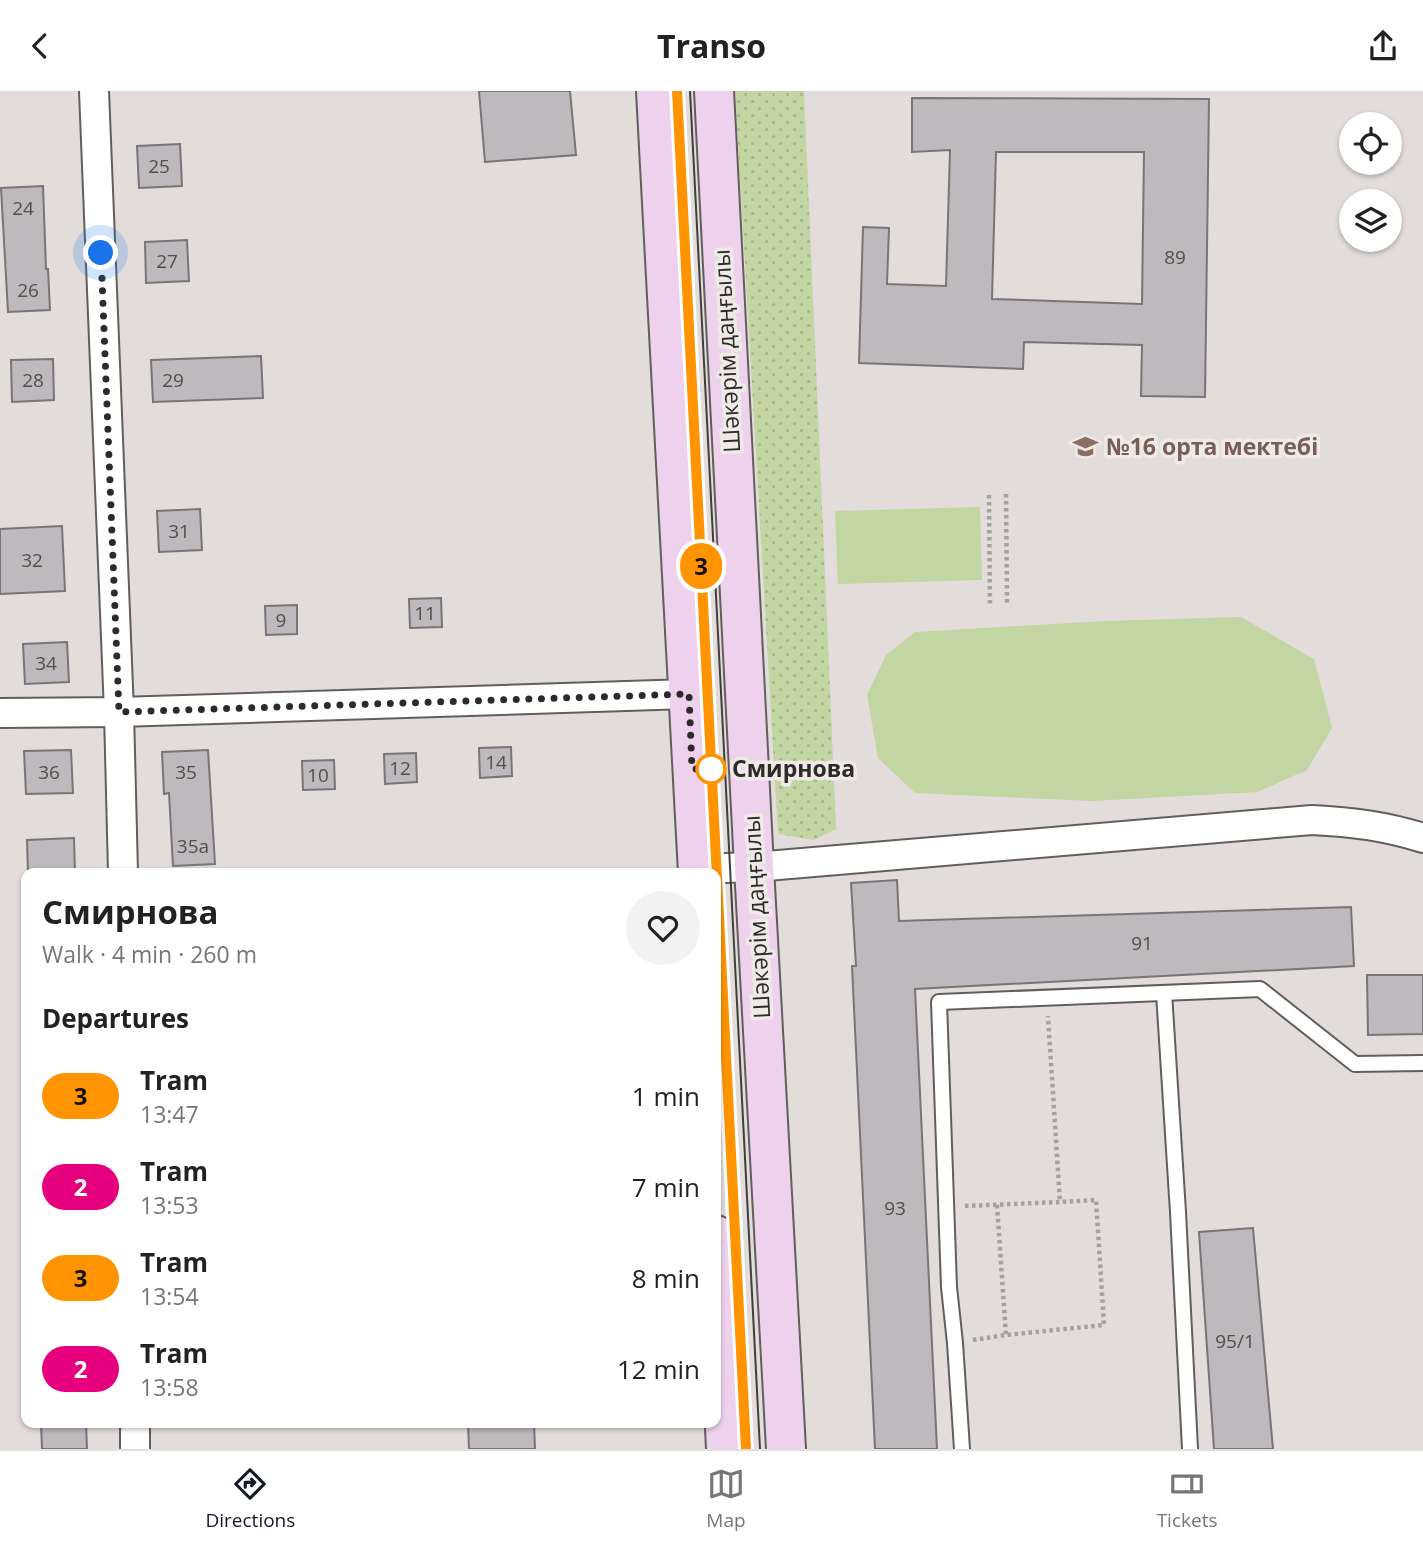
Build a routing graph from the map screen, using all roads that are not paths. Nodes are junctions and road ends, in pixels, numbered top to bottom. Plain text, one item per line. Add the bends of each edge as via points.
1 (94, 91) edge
2 (656, 91) edge
3 (714, 91) edge
4 (746, 693) junction
5 (689, 694) junction
6 (119, 712) junction
7 (0, 713) edge
8 (1423, 838) edge
9 (754, 867) junction
10 (123, 868) edge
11 (697, 868) edge
12 (721, 869) edge
13 (1164, 993) junction
14 (1423, 1063) edge
15 (721, 1342) edge
16 (135, 1428) edge
17 (135, 1449) edge
18 (726, 1449) edge
19 (786, 1449) edge
20 (962, 1449) edge
21 (1190, 1449) edge

1 - 6 street
2 - 5 main road
3 - 4 main road, Шәкәрім даңғылы
4 - 5 main road
4 - 9 main road, Шәкәрім даңғылы
5 - 6 street
5 - 11 main road
6 - 7 street
6 - 10 street
8 - 9 street via 1354,822 1312,820
9 - 12 street
9 - 19 main road, Шәкәрім даңғылы
13 - 14 lane via 1260,989 1355,1064
13 - 20 lane via 939,1002 949,1287
13 - 21 lane
15 - 18 main road
16 - 17 street

